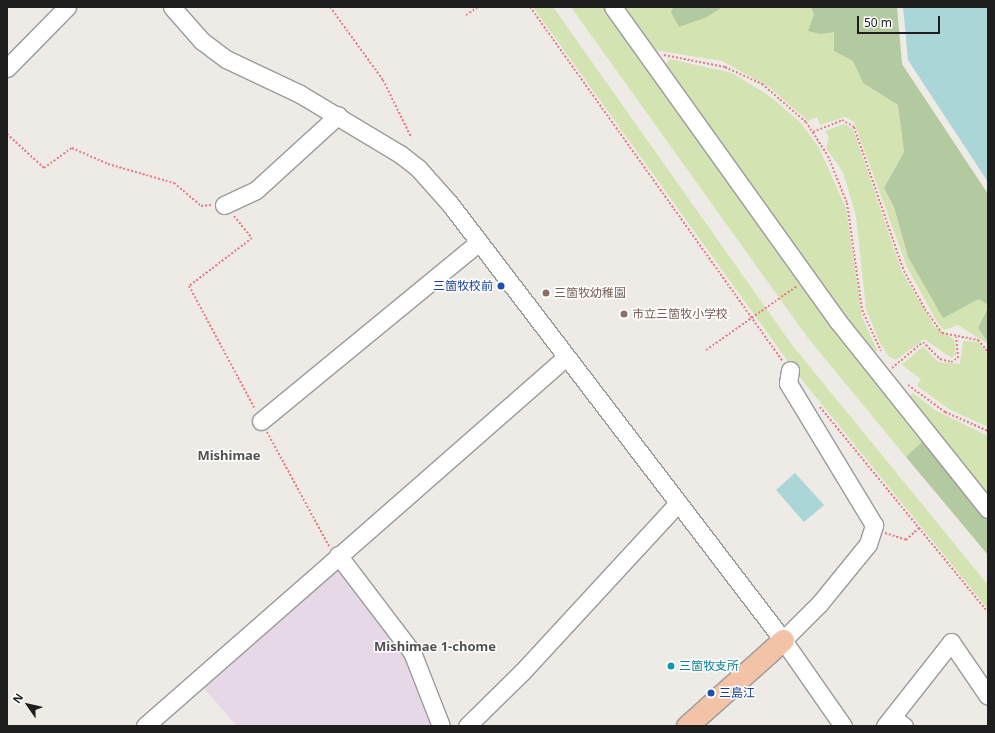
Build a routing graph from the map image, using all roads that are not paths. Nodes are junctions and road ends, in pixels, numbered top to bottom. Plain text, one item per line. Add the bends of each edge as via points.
1 (67, 7) edge
2 (172, 7) edge
3 (613, 7) edge
4 (7, 68) edge
5 (338, 115) junction
6 (224, 204) road end
7 (479, 242) junction
8 (566, 357) junction
9 (790, 370) road end
10 (261, 421) road end
11 (678, 503) junction
12 (988, 509) edge
13 (338, 555) junction
14 (783, 640) junction
15 (988, 696) edge
16 (894, 723) edge
17 (145, 726) edge
18 (441, 726) edge
19 (467, 726) edge
20 (687, 726) edge
21 (843, 726) edge

1 - 4 street
2 - 5 street via 202,41 226,59
3 - 12 street via 882,378
5 - 6 street via 256,190
5 - 7 street via 418,168
7 - 8 street
7 - 10 street
8 - 11 street
8 - 13 street
9 - 14 street via 788,383 874,524 868,544 820,603
11 - 14 street
11 - 19 street via 523,671
13 - 17 street
13 - 18 street via 412,652
14 - 20 main road
14 - 21 street
15 - 16 street via 950,642

